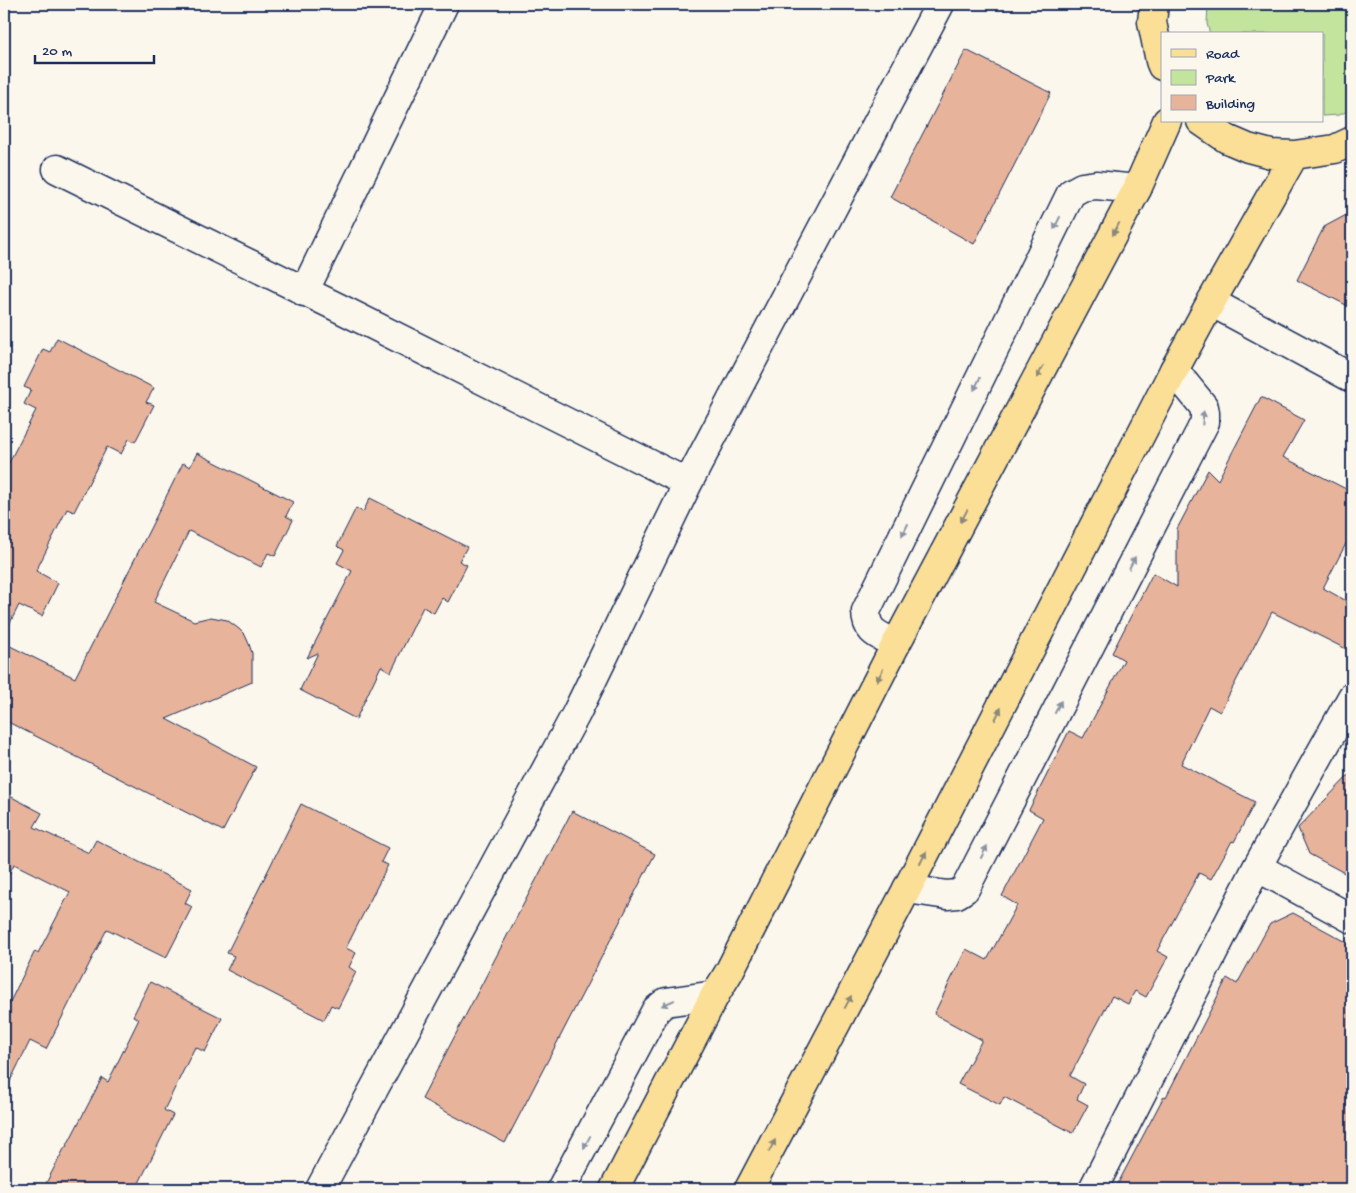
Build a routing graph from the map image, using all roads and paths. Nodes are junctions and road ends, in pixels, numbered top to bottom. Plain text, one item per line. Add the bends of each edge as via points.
1 (444, 4) edge
2 (940, 4) edge
3 (1154, 4) edge
4 (1161, 64) edge
5 (1167, 122) edge
6 (1202, 122) edge
7 (1352, 141) edge
8 (1294, 155) junction
9 (57, 169) dead end
10 (1138, 189) junction
11 (304, 292) junction
12 (1211, 302) junction
13 (1174, 370) junction
14 (1352, 378) edge
15 (688, 483) junction
16 (896, 644) junction
17 (1352, 697) edge
18 (1257, 867) junction
19 (907, 889) junction
20 (1352, 919) edge
21 (715, 995) junction
22 (320, 1189) edge
23 (561, 1189) edge
24 (614, 1189) edge
25 (750, 1189) edge
26 (1093, 1189) edge

1 - 11 street
2 - 15 street
3 - 4 main road via 1152,22
5 - 10 main road
6 - 8 main road via 1227,139 1248,148
7 - 8 main road via 1335,149
8 - 12 main road
9 - 11 street
10 -> 16 main road
10 -> 16 street via 1096,185 1071,193 866,611 866,621 871,630
11 - 15 street
12 - 13 main road
12 - 14 street
19 -> 13 main road
19 -> 13 street via 957,894 965,889 979,862 1204,422 1204,407
15 - 22 street via 576,714
16 -> 21 main road
17 - 18 street
18 - 20 street
18 - 26 street
25 -> 19 main road
21 -> 23 street via 666,1002 656,1010
21 - 24 main road

